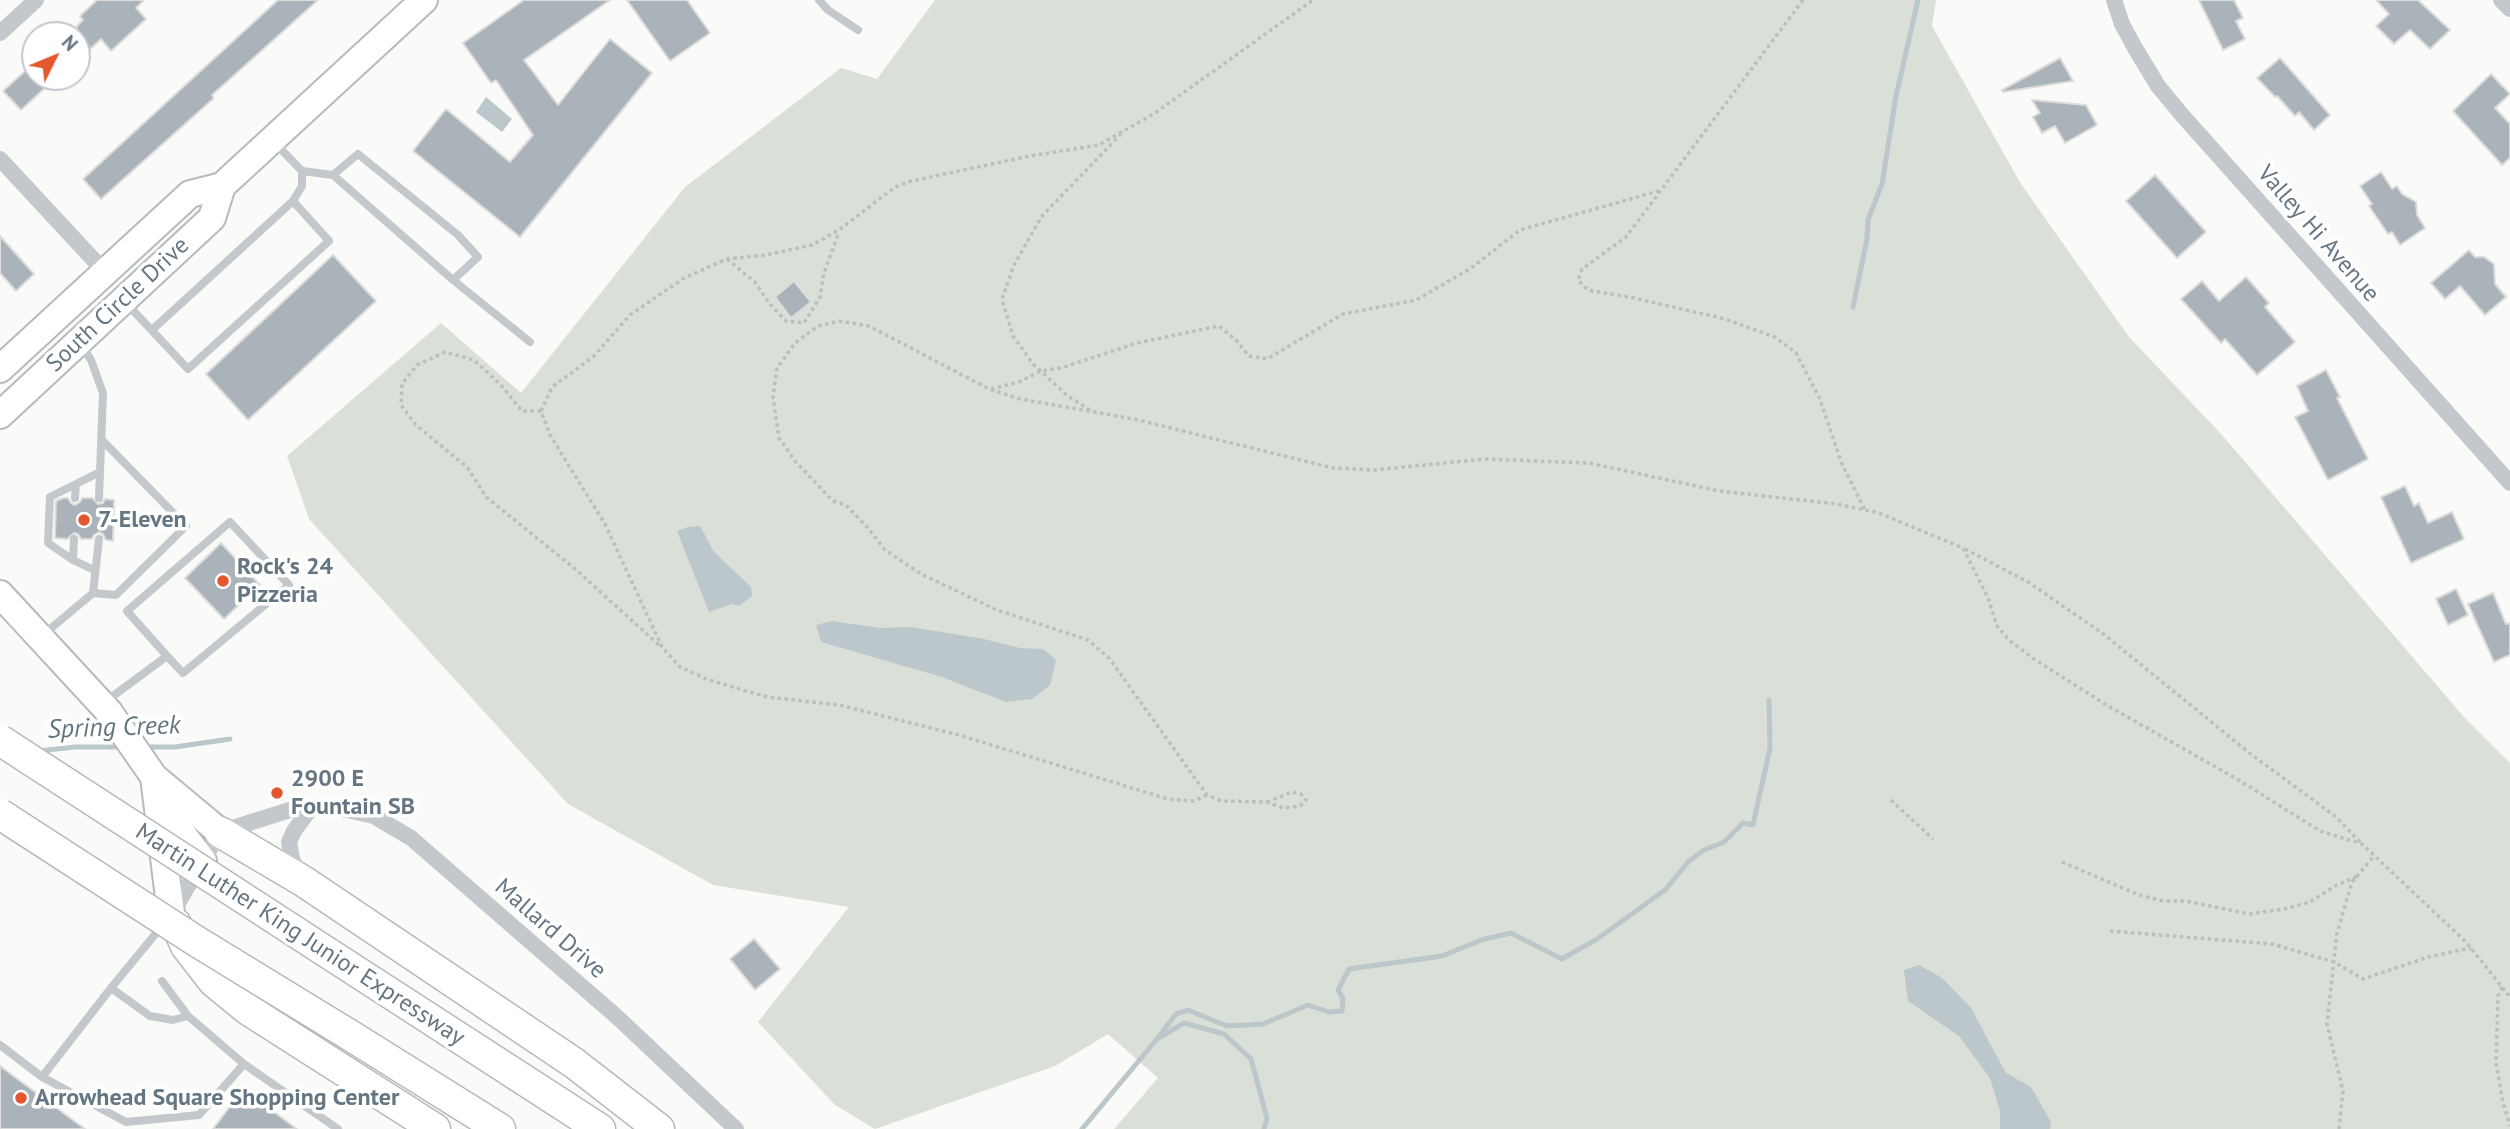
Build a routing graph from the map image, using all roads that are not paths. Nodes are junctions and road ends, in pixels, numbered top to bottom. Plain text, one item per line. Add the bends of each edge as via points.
1 (36, 0) edge
2 (424, 0) edge
3 (819, 0) edge
4 (2114, 0) edge
5 (2501, 0) edge
6 (2510, 9) edge
7 (858, 30) dead end
8 (0, 33) edge
9 (272, 139) junction
10 (0, 159) edge
11 (302, 171) junction
12 (333, 175) junction
13 (222, 186) junction
14 (293, 201) junction
15 (105, 272) junction
16 (453, 280) junction
17 (123, 300) junction
18 (152, 331) junction
19 (79, 341) junction
20 (530, 342) dead end
21 (1, 366) edge
22 (0, 415) edge
23 (102, 440) junction
24 (100, 472) junction
25 (2510, 483) edge
26 (76, 484) junction
27 (75, 498) dead end
28 (99, 498) dead end
29 (74, 539) dead end
30 (99, 539) dead end
31 (73, 560) junction
32 (94, 570) junction
33 (93, 593) junction
34 (0, 594) edge
35 (41, 637) junction
36 (167, 656) junction
37 (106, 708) junction
38 (0, 740) edge
39 (155, 789) junction
40 (311, 808) junction
41 (0, 814) edge
42 (220, 832) junction
43 (202, 861) junction
44 (303, 881) junction
45 (171, 914) junction
46 (162, 981) dead end
47 (111, 988) junction
48 (188, 1016) junction
49 (0, 1045) edge
50 (244, 1064) junction
51 (42, 1077) junction
52 (338, 1129) edge
53 (435, 1129) edge
54 (500, 1129) edge
55 (600, 1129) edge
56 (659, 1129) edge
57 (736, 1129) edge

1 - 8 street
2 - 9 main road, South Circle Drive
3 - 7 lane
4 - 25 street, Valley Hi Avenue via 2122,24 2158,86
5 - 6 street
9 - 11 lane
9 - 13 main road, South Circle Drive
10 - 15 street
11 - 12 lane
11 - 14 lane via 302,186
12 - 16 lane
12 - 16 lane via 358,154 458,235 478,257
13 - 15 main road, South Circle Drive via 190,194
13 - 17 main road, South Circle Drive via 212,218
14 - 18 lane
14 - 18 lane via 329,241 188,369
15 - 21 main road, South Circle Drive
16 - 20 lane
17 - 18 lane
17 - 19 main road, South Circle Drive
19 - 22 main road, South Circle Drive
19 - 23 lane via 103,393
23 - 24 lane
23 - 33 lane via 186,527 116,595
24 - 26 lane
24 - 28 lane
26 - 27 lane
26 - 31 lane via 50,497 48,543
29 - 31 lane
30 - 32 lane
31 - 32 lane
32 - 33 lane
33 - 35 lane
34 - 35 main road
35 - 37 main road
36 - 36 lane via 183,673 289,585 230,522 127,611
36 - 37 lane
37 - 39 main road
38 - 55 highway, Martin Luther King Junior Expressway, bridge
39 - 42 main road
39 - 43 main road
39 - 45 main road
40 - 42 street, Mallard Drive via 273,814
40 - 44 street via 289,842
40 - 57 street, Mallard Drive via 332,807 374,816 411,838 616,1016
41 - 54 highway, bridge
42 - 43 street
42 - 44 highway
43 - 45 street
44 - 56 highway via 574,1063
45 - 47 lane
45 - 53 highway via 186,946 214,982 247,1009
46 - 48 lane
47 - 48 lane via 150,1016 173,1020
47 - 51 lane
48 - 50 lane
49 - 51 lane
50 - 51 lane via 199,1115 126,1122
50 - 52 lane

